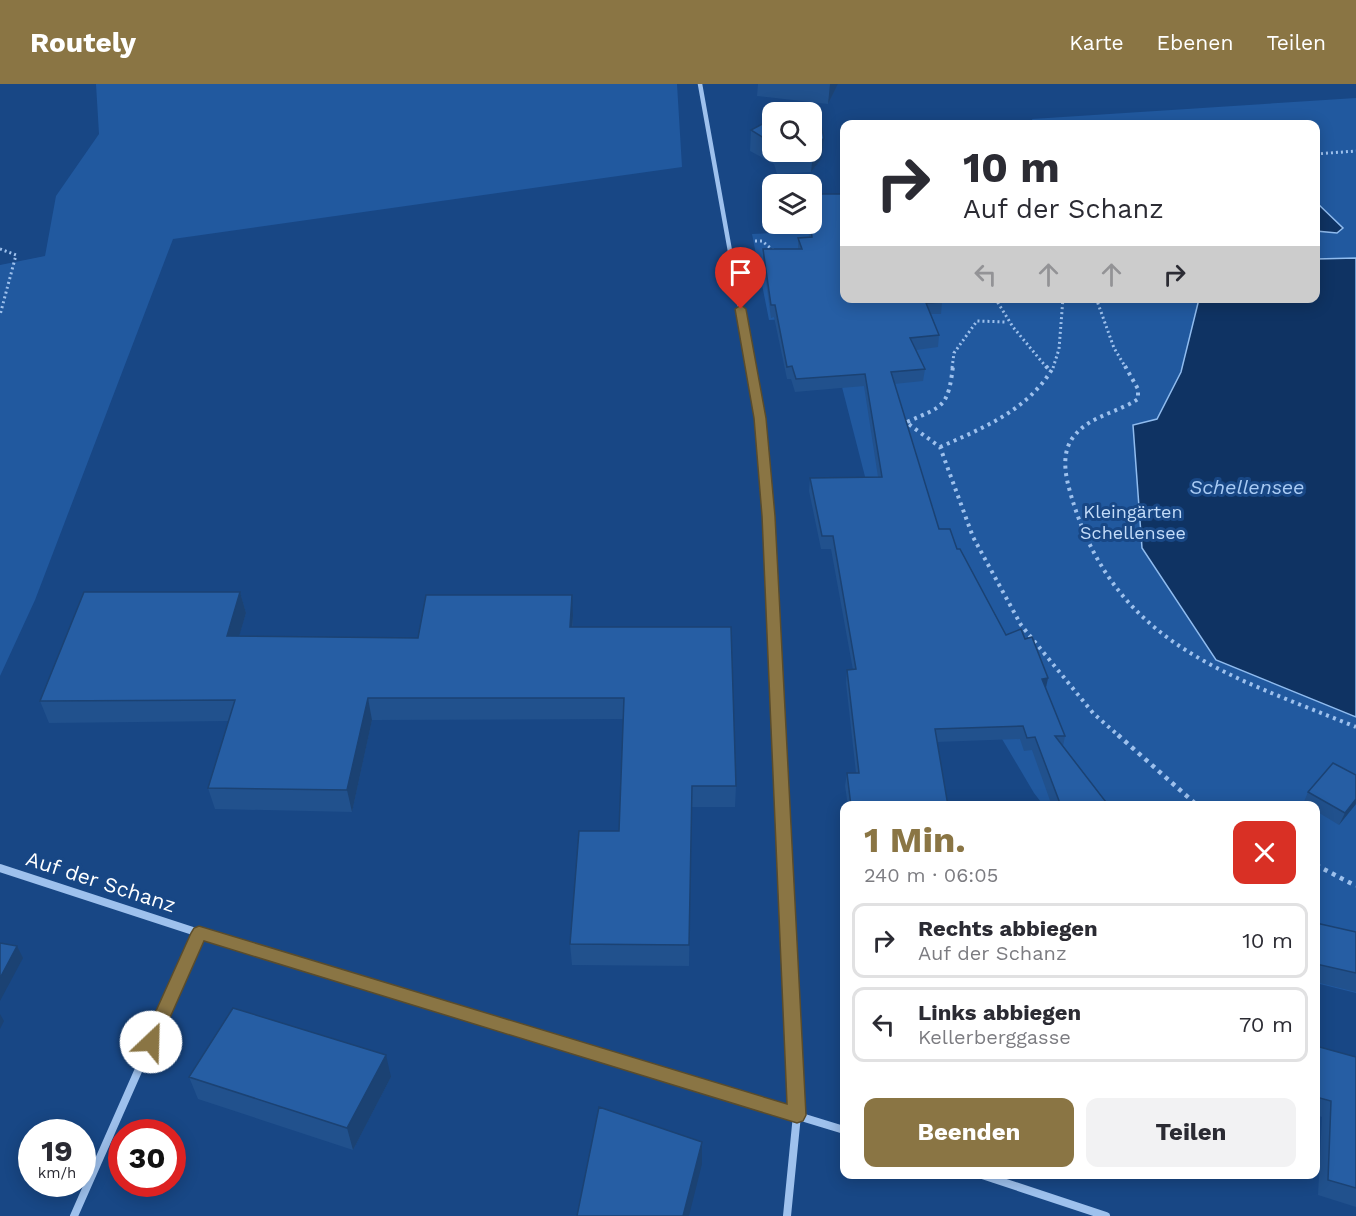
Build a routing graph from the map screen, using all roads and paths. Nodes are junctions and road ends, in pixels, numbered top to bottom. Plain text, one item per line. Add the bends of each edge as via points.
1 (700, 84) edge
2 (1356, 152) edge
3 (1320, 154) edge
4 (728, 242) junction
5 (0, 249) edge
6 (780, 256) edge
7 (997, 303) edge
8 (1062, 303) edge
9 (1098, 303) edge
10 (0, 315) edge
11 (1006, 322) junction
12 (1050, 371) junction
13 (897, 415) edge
14 (906, 422) junction
15 (940, 447) junction
16 (1356, 727) edge
17 (1192, 801) edge
18 (1320, 867) edge
19 (0, 868) edge
20 (1356, 886) edge
21 (199, 933) junction
22 (797, 1115) junction
23 (840, 1130) edge
24 (994, 1179) edge
25 (74, 1216) edge
26 (787, 1216) edge
27 (1106, 1216) edge

1 - 4 street
2 - 3 path
4 - 6 path via 762,241
4 - 22 street via 760,418 768,516
5 - 10 path via 16,255
7 - 11 path
8 - 12 path via 1055,363
9 - 16 path via 1114,348 1138,389 1138,399 1124,410 1089,423 1075,434 1066,449 1066,478 1098,562 1117,593 1144,623 1178,650 1206,666
11 - 12 path
11 - 14 path via 977,321 954,353 950,392 941,407
12 - 15 path via 1037,390 1014,409
13 - 14 path
14 - 15 path
15 - 17 path via 973,537 1021,625 1092,713
18 - 20 path
19 - 21 street, Auf der Schanz
21 - 22 street, Auf der Schanz
21 - 25 street
22 - 23 street, Auf der Schanz
22 - 26 street
24 - 27 street

